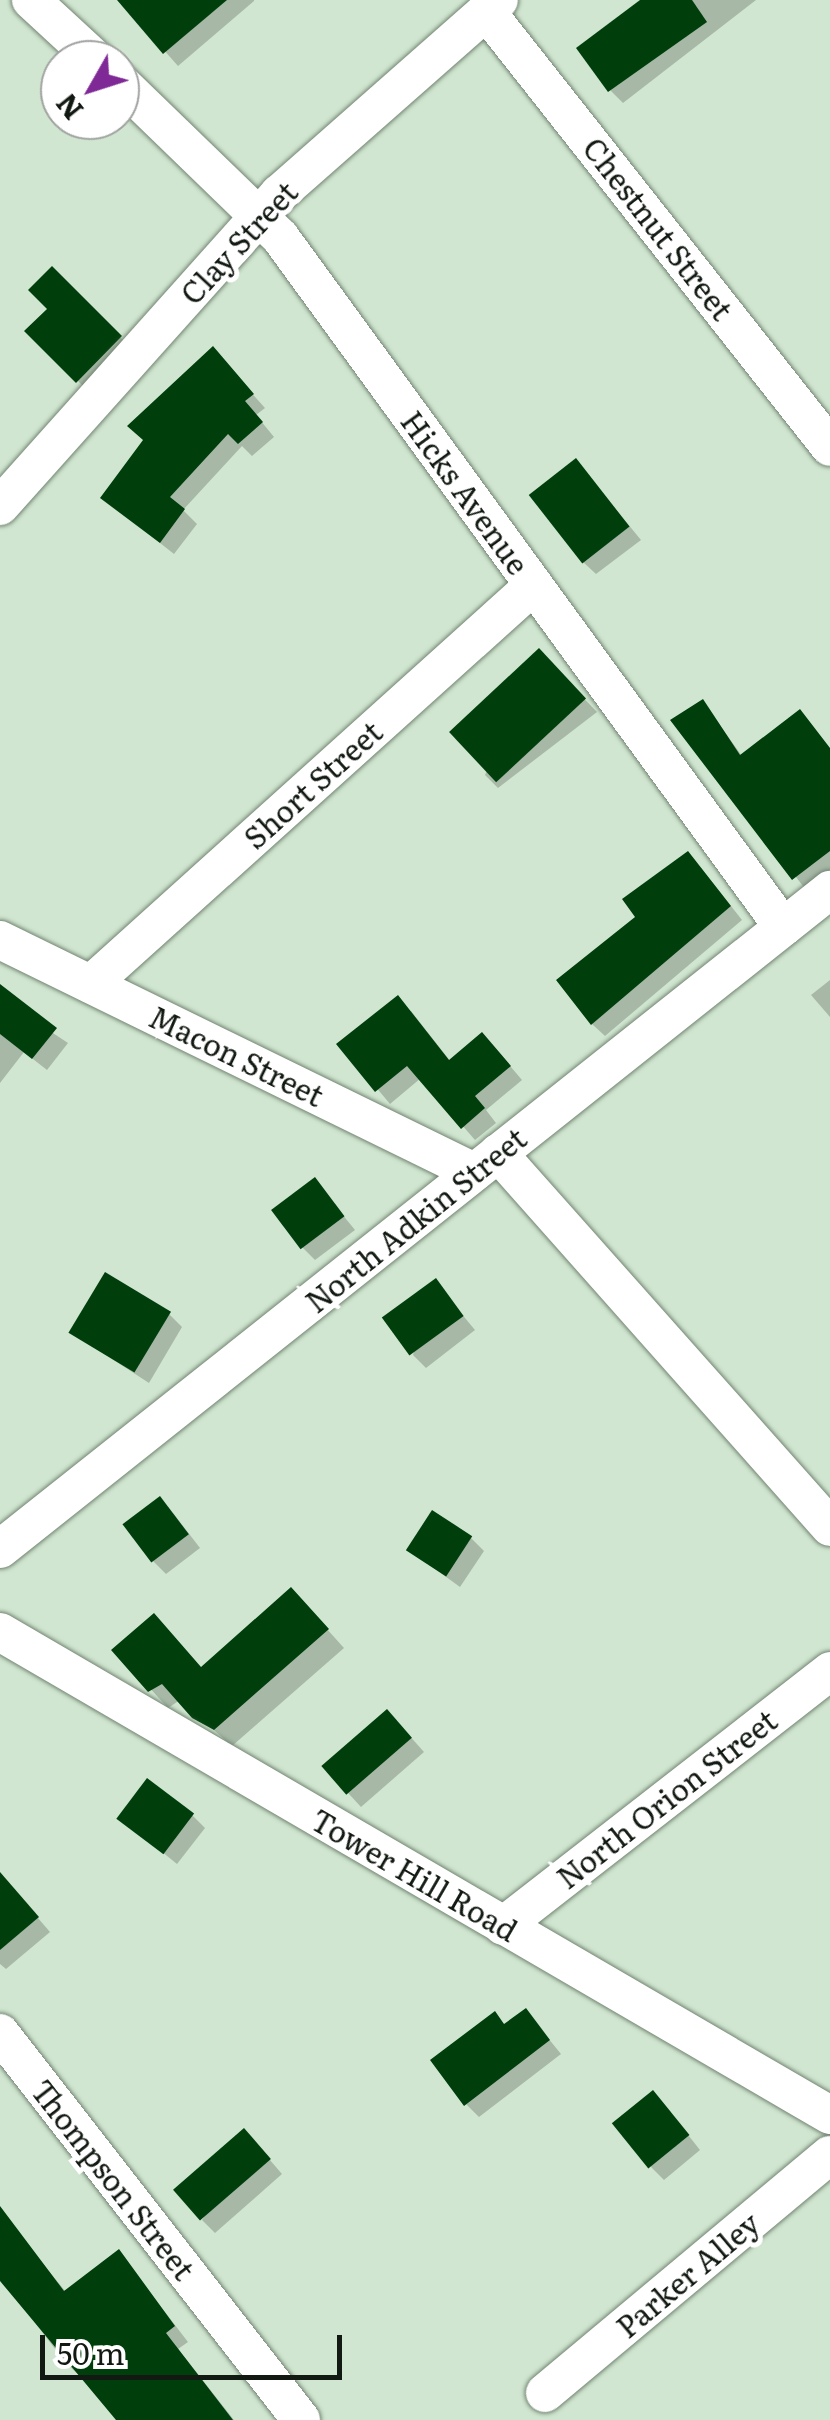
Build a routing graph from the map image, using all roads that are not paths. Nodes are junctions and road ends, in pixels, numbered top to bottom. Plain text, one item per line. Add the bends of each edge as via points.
1 (31, 0) edge
2 (492, 5) edge
3 (74, 40) edge
4 (140, 101) edge
5 (260, 215) junction
6 (830, 446) edge
7 (0, 506) edge
8 (534, 585) junction
9 (830, 890) edge
10 (783, 927) junction
11 (0, 940) edge
12 (91, 984) junction
13 (486, 1162) junction
14 (830, 1527) edge
15 (0, 1549) edge
16 (0, 1632) edge
17 (830, 1671) edge
18 (503, 1926) junction
19 (0, 2033) edge
20 (830, 2115) edge
21 (830, 2155) edge
22 (545, 2392) dead end
23 (301, 2420) edge

1 - 3 street
2 - 5 street, Clay Street
2 - 6 street, Chestnut Street
4 - 5 street, Hicks Avenue
5 - 7 street, Clay Street
5 - 8 street, Hicks Avenue
8 - 10 street, Hicks Avenue
8 - 12 street, Short Street
9 - 10 street, North Adkin Street
10 - 13 street, North Adkin Street
11 - 12 street, Macon Street
12 - 13 street, Macon Street
13 - 14 street, Macon Street
13 - 15 street, North Adkin Street
16 - 18 street, Tower Hill Road
17 - 18 street, North Orion Street
18 - 20 street, Tower Hill Road
19 - 23 street, Thompson Street
21 - 22 street, Parker Alley

